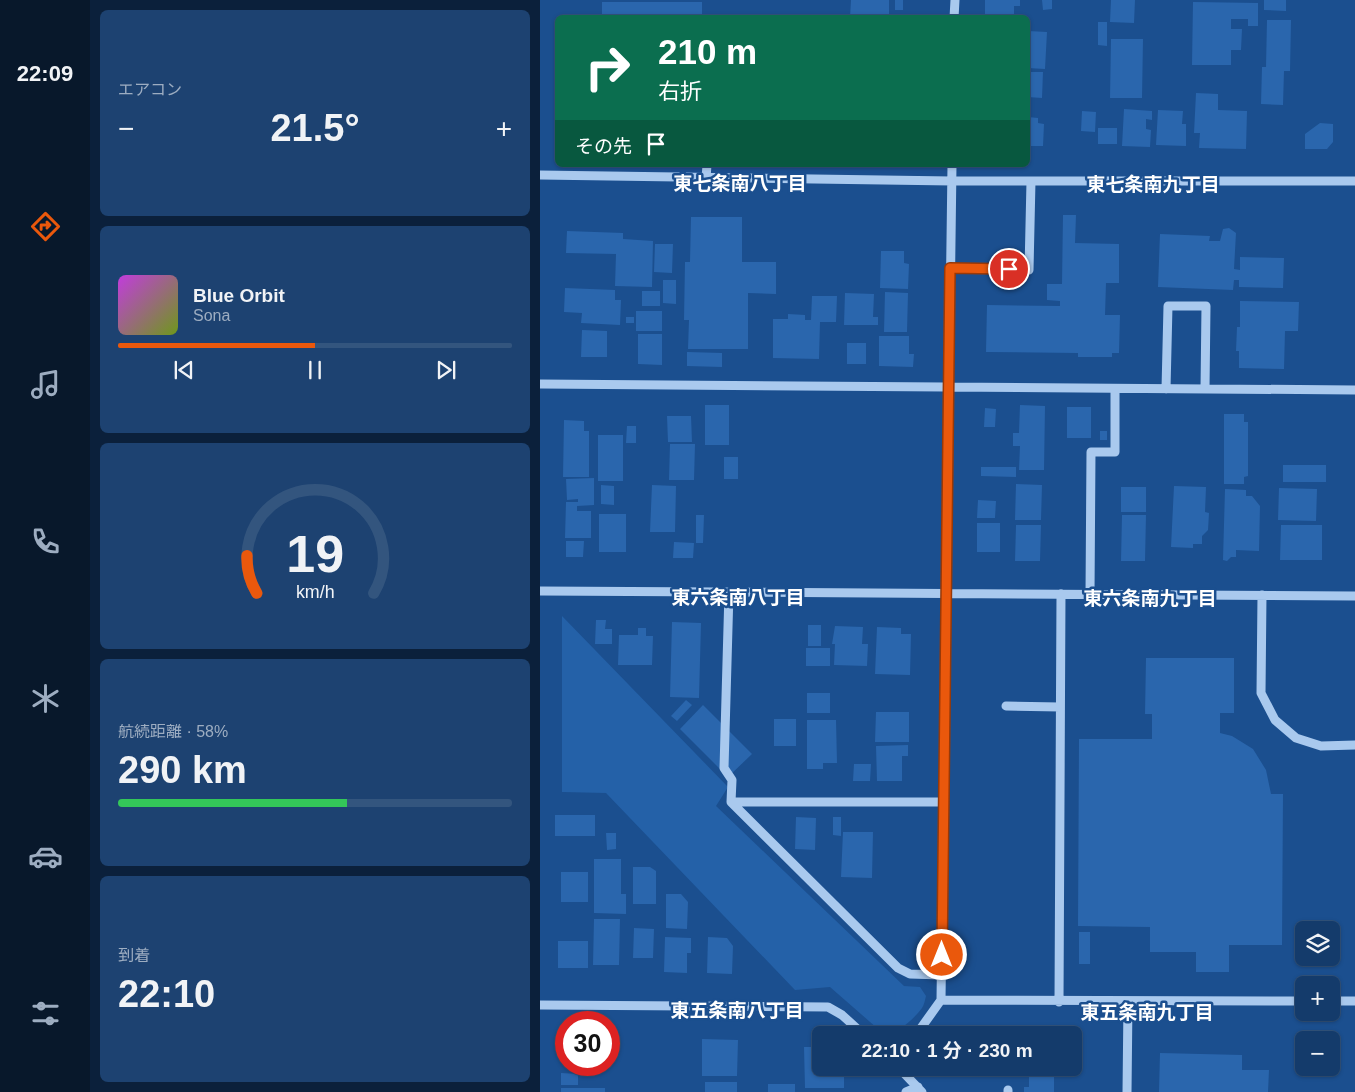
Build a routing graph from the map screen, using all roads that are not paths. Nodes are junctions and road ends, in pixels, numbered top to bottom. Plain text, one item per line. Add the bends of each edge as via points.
1 (954, 0) edge
2 (954, 15) edge
3 (707, 167) edge
4 (952, 167) edge
5 (540, 176) edge
6 (706, 178) junction
7 (952, 181) junction
8 (1031, 181) junction
9 (1355, 181) edge
10 (950, 268) junction
11 (540, 384) edge
12 (948, 388) junction
13 (1115, 388) junction
14 (1166, 389) junction
15 (1205, 389) junction
16 (1355, 390) edge
17 (540, 591) edge
18 (729, 592) junction
19 (947, 594) junction
20 (1061, 594) junction
21 (1090, 594) junction
22 (1262, 595) junction
23 (1355, 596) edge
24 (1006, 706) dead end
25 (1060, 707) junction
26 (1355, 745) edge
27 (731, 802) junction
28 (943, 802) junction
29 (942, 975) junction
30 (941, 1000) junction
31 (1295, 1001) edge
32 (1340, 1001) edge
33 (1355, 1001) edge
34 (1058, 1002) junction
35 (1128, 1002) junction
36 (540, 1005) edge
37 (854, 1026) edge
38 (922, 1026) edge
39 (907, 1076) edge
40 (920, 1090) edge
41 (906, 1092) edge
42 (1128, 1092) edge

1 - 2 street
3 - 6 street
4 - 7 street
5 - 6 street
6 - 7 street
7 - 8 street
7 - 10 street
8 - 9 street
8 - 10 street via 1029,270
10 - 12 street
11 - 12 street
12 - 13 street
12 - 19 street
13 - 14 street
13 - 21 street via 1114,452 1091,452
14 - 15 street
14 - 15 street via 1168,306 1206,306
15 - 16 street
17 - 18 street
18 - 19 street
18 - 27 street via 724,768 732,780
19 - 20 street
19 - 28 street
20 - 21 street
20 - 25 street
21 - 22 street
22 - 23 street
22 - 26 street via 1261,693 1275,720 1296,738 1321,746
24 - 25 street
25 - 34 street
27 - 28 street
27 - 29 street via 898,968 910,974
28 - 29 street
29 - 30 street
30 - 34 street
30 - 38 street
31 - 35 street
32 - 33 street
34 - 35 street
35 - 42 street
36 - 37 street via 828,1007
39 - 40 street
40 - 41 street

